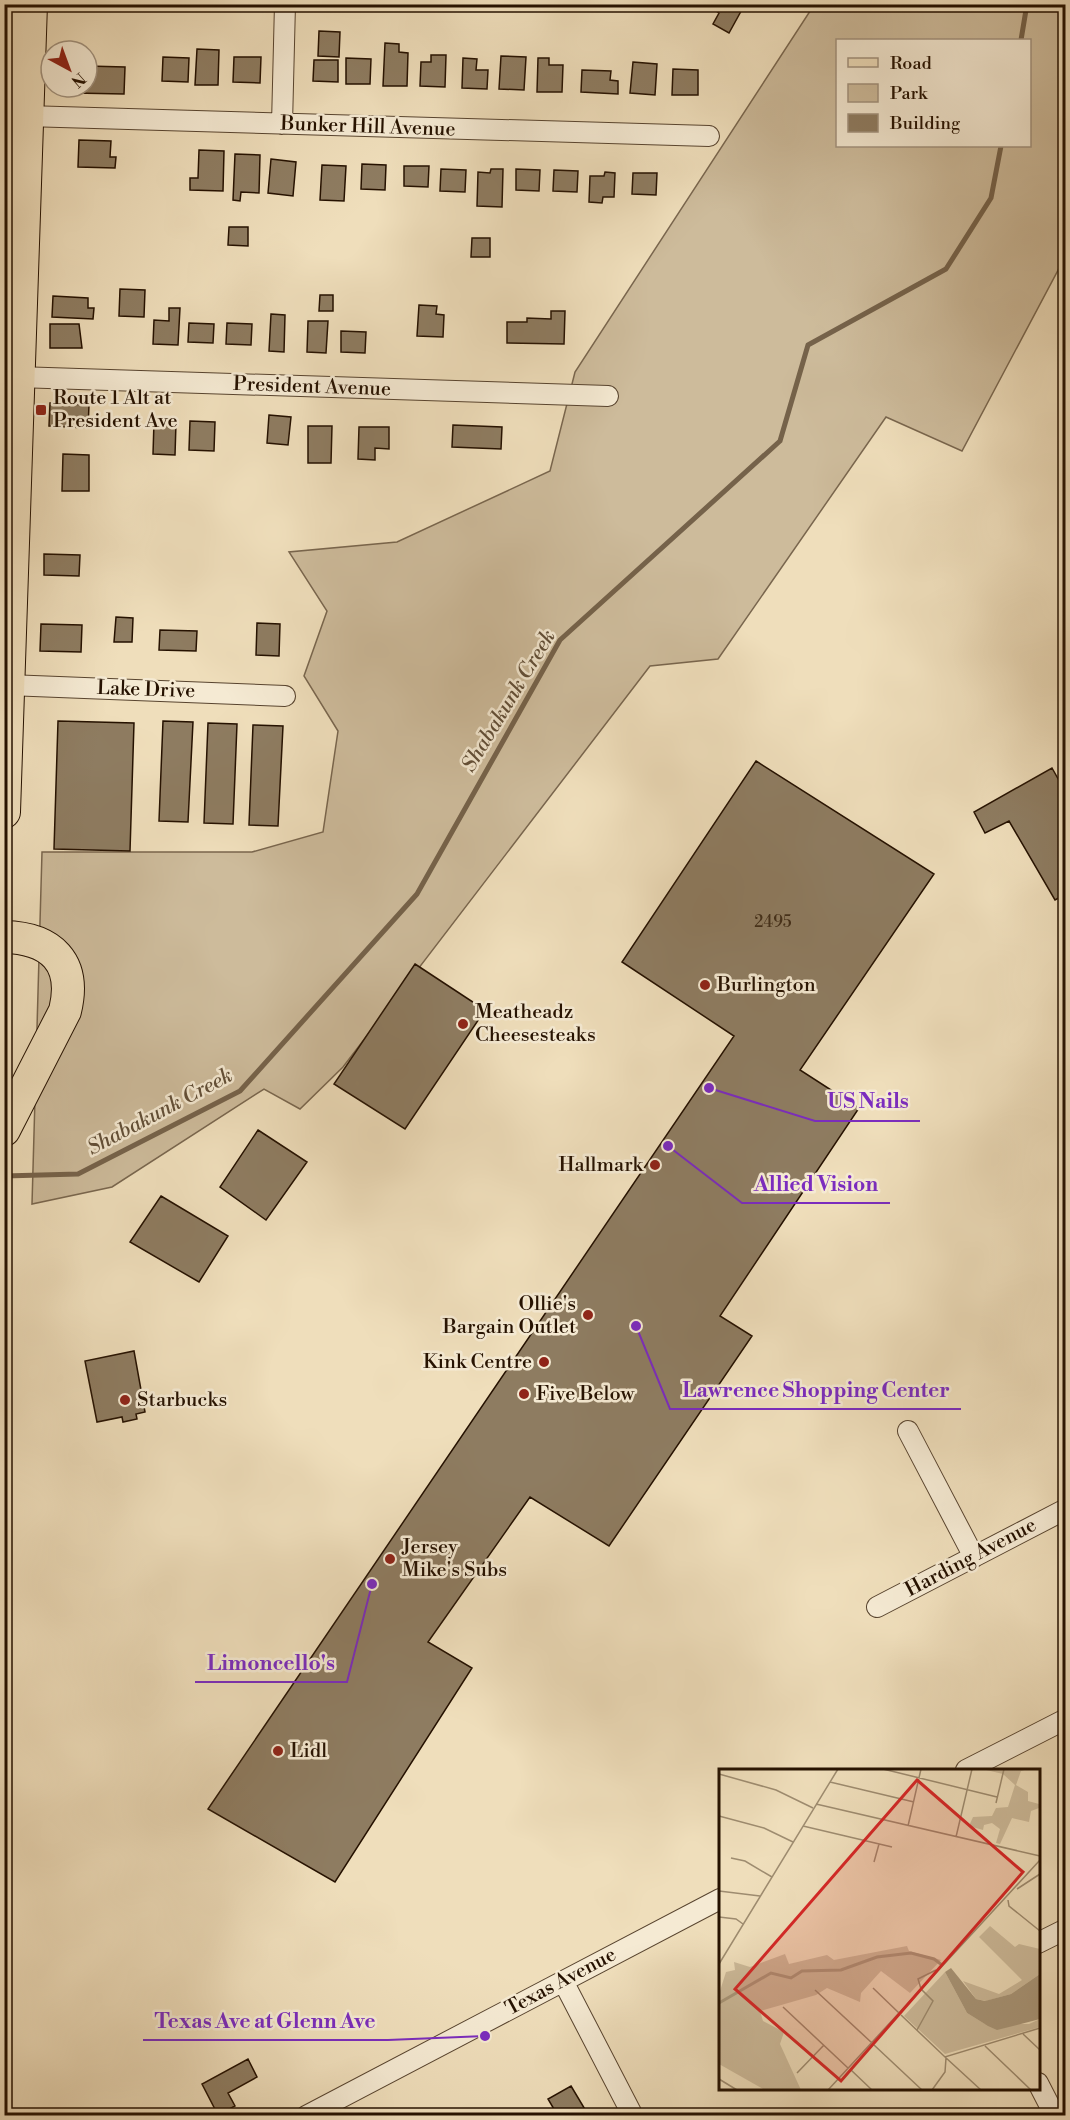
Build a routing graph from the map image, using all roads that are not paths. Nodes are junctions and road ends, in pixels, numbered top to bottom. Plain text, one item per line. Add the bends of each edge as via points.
1 (8, 4) edge
2 (31, 4) edge
3 (285, 4) edge
4 (4, 85) edge
5 (26, 116) junction
6 (282, 124) junction
7 (709, 136) dead end
8 (17, 377) junction
9 (608, 396) dead end
10 (8, 685) junction
11 (285, 696) dead end
12 (4, 812) edge
13 (4, 937) edge
14 (4, 1130) edge
15 (908, 1431) dead end
16 (1065, 1509) edge
17 (974, 1557) junction
18 (877, 1607) dead end
19 (1065, 1719) edge
20 (968, 1769) edge
21 (719, 1900) edge
22 (1065, 1929) edge
23 (1040, 1942) edge
24 (563, 1981) junction
25 (1040, 2087) edge
26 (306, 2115) edge
27 (633, 2115) edge
28 (1055, 2115) edge

1 - 4 main road
2 - 5 main road
3 - 6 street
5 - 6 street, Bunker Hill Avenue
5 - 8 main road
6 - 7 street, Bunker Hill Avenue
8 - 9 street, President Avenue
8 - 10 main road
10 - 11 street, Lake Drive
10 - 12 main road
13 - 14 main road via 26,938 54,952 63,965 69,994 65,1011
15 - 17 street
16 - 17 street, Harding Avenue
17 - 18 street, Harding Avenue
19 - 20 street
21 - 24 street, Texas Avenue
22 - 23 street
24 - 26 street, Texas Avenue
24 - 27 street
25 - 28 street

